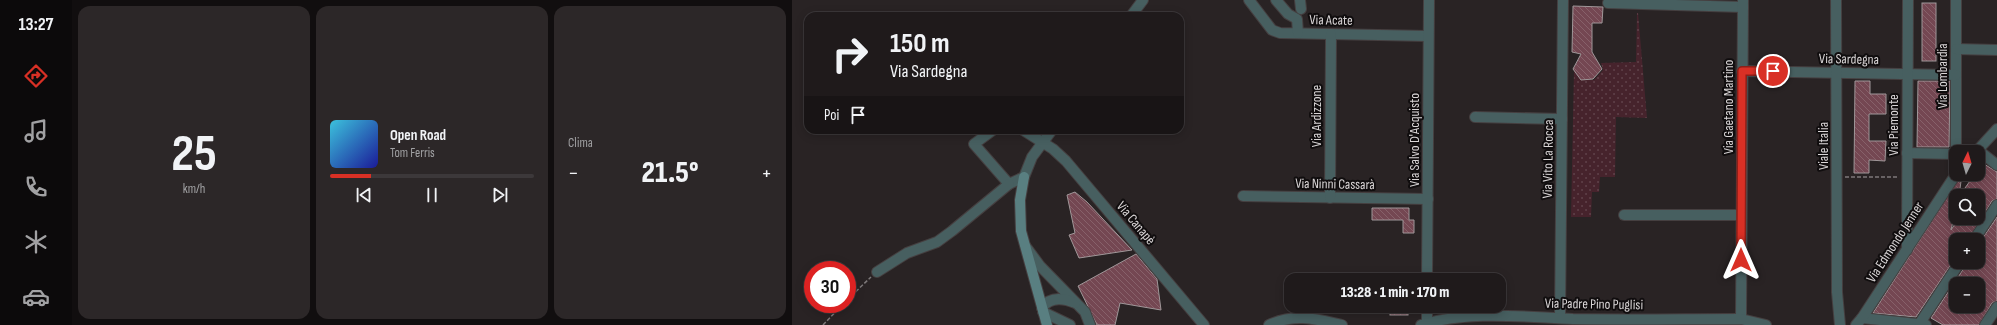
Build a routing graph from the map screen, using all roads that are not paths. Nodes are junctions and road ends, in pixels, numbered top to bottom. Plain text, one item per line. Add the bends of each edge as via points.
1 (1143, 0) edge
2 (1249, 0) edge
3 (1276, 0) edge
4 (1429, 0) edge
5 (1563, 0) edge
6 (1836, 0) edge
7 (1908, 0) edge
8 (1956, 0) edge
9 (1608, 3) dead end
10 (1743, 3) edge
11 (1134, 12) edge
12 (1298, 33) junction
13 (1331, 34) junction
14 (1428, 36) junction
15 (1956, 49) junction
16 (1997, 50) edge
17 (1742, 71) junction
18 (1836, 72) junction
19 (1908, 74) junction
20 (1956, 75) junction
21 (1475, 117) dead end
22 (1562, 119) junction
23 (1997, 129) edge
24 (987, 134) edge
25 (1031, 134) edge
26 (1049, 134) edge
27 (1044, 142) junction
28 (1956, 145) edge
29 (1982, 145) edge
30 (1907, 153) junction
31 (1949, 153) edge
32 (1985, 156) edge
33 (1997, 164) edge
34 (1024, 178) junction
35 (1951, 181) edge
36 (1009, 184) junction
37 (1242, 196) dead end
38 (1330, 198) junction
39 (1428, 199) junction
40 (1997, 205) edge
41 (1624, 215) dead end
42 (1741, 215) junction
43 (1979, 233) edge
44 (1026, 247) junction
45 (1907, 250) junction
46 (1956, 269) edge
47 (877, 272) road end
48 (1427, 273) edge
49 (1837, 292) junction
50 (1077, 304) junction
51 (1997, 307) edge
52 (1042, 310) junction
53 (1426, 313) edge
54 (1560, 318) junction
55 (1741, 319) junction
56 (1303, 321) edge
57 (1859, 322) edge
58 (1424, 324) edge
59 (1924, 324) edge
60 (1047, 325) edge
61 (1069, 325) edge
62 (1090, 325) edge
63 (1204, 325) edge
64 (1269, 325) edge
65 (1342, 325) edge
66 (1766, 325) edge
67 (1834, 325) edge
68 (1840, 325) edge
69 (1985, 325) edge

1 - 11 street
2 - 12 street, Via Acate via 1272,30 1280,33
3 - 12 street via 1288,14 1297,19
4 - 14 street, Via Salvo D'Acquisto
5 - 22 street, Via Vito La Rocca
6 - 18 street, Viale Italia
7 - 19 street, Via Piemonte
8 - 15 street, Via Lombardia
9 - 10 street
10 - 17 street, Via Gaetano Martino
12 - 13 street, Via Acate
13 - 14 street, Via Acate
13 - 38 street, Via Ardizzone
14 - 39 street, Via Salvo D'Acquisto
15 - 16 street
15 - 20 street, Via Lombardia
17 - 18 street, Via Sardegna
17 - 42 street, Via Gaetano Martino
18 - 19 street, Via Sardegna
18 - 49 street, Viale Italia
19 - 20 street, Via Sardegna
19 - 30 street, Via Piemonte
20 - 28 street, Via Lombardia
21 - 22 street
22 - 54 street, Via Vito La Rocca
23 - 29 street
24 - 36 street via 974,144
25 - 27 street, Via Canapè
26 - 27 street
27 - 34 street via 1032,157
27 - 63 street, Via Canapè via 1066,161
30 - 31 street
30 - 45 street, Via Piemonte
32 - 33 street
34 - 36 street
34 - 44 main road via 1020,220
35 - 45 street, Via Edmondo Jenner
36 - 47 street via 952,232 937,242 907,253
37 - 38 street, Via Ninni Cassarà
38 - 39 street, Via Ninni Cassarà
39 - 48 street, Via Salvo D'Acquisto
40 - 43 street
41 - 42 street
42 - 55 street, Via Gaetano Martino
44 - 50 street via 1040,266
44 - 52 main road
45 - 57 street, Via Edmondo Jenner
46 - 59 street
49 - 67 street, Viale Italia
49 - 68 street, Viale Italia
50 - 52 street via 1057,299 1050,300
50 - 62 street via 1085,312
51 - 69 street
52 - 60 main road
52 - 61 street
53 - 58 street
54 - 55 street, Via Padre Pino Puglisi
54 - 58 street, Via Padre Pino Puglisi via 1477,316 1446,318
55 - 66 street, Via Padre Pino Puglisi
56 - 64 street via 1286,318
56 - 65 street
57 - 59 street

